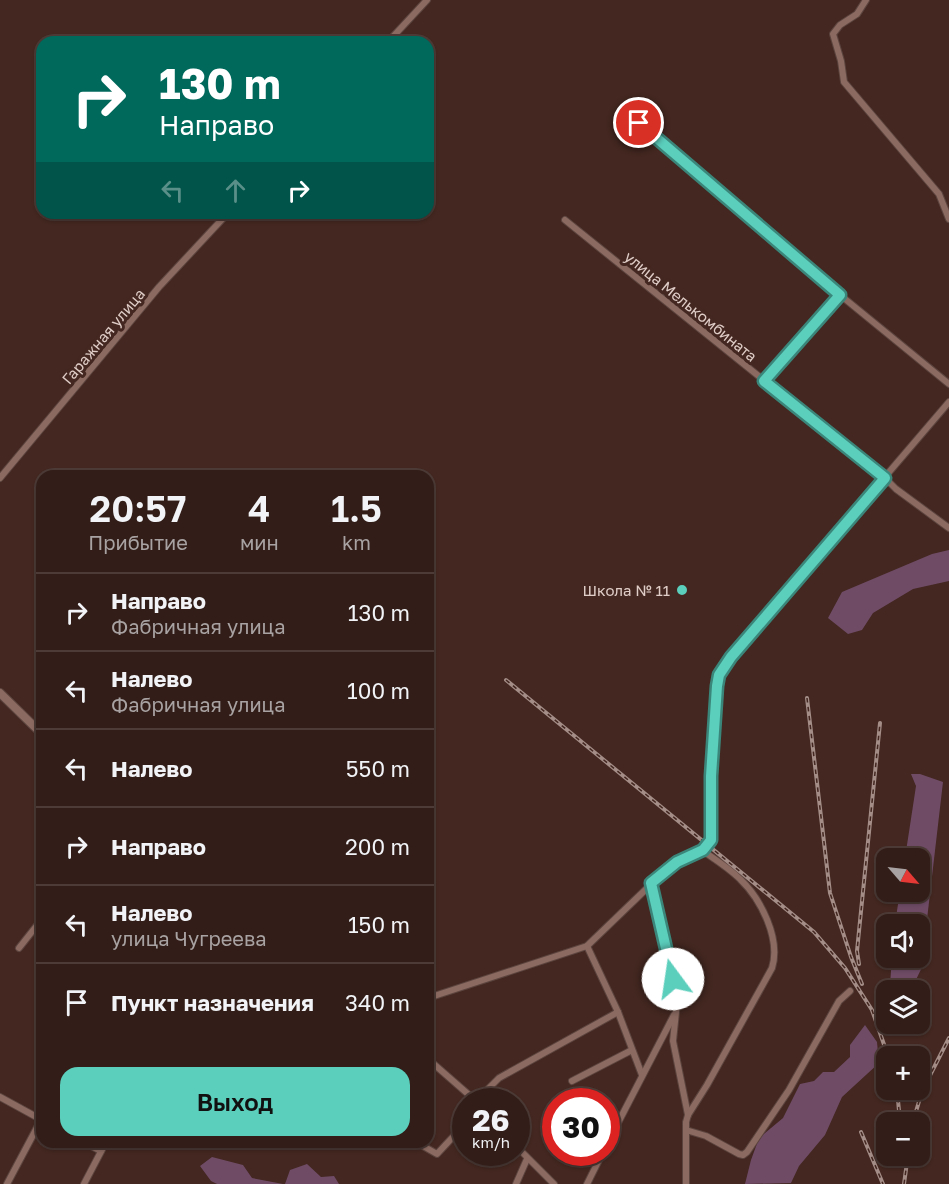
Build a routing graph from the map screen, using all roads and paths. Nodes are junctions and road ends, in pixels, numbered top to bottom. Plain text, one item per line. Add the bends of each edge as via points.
1 (427, 0) edge
2 (867, 0) edge
3 (393, 36) edge
4 (639, 123) dead end
5 (222, 219) edge
6 (949, 219) edge
7 (565, 220) dead end
8 (840, 295) junction
9 (764, 381) junction
10 (949, 384) edge
11 (949, 402) edge
12 (0, 478) edge
13 (885, 478) junction
14 (949, 528) edge
15 (0, 693) edge
16 (36, 728) edge
17 (703, 850) junction
18 (651, 883) junction
19 (36, 927) edge
20 (587, 946) junction
21 (19, 948) dead end
22 (850, 991) dead end
23 (434, 996) edge
24 (618, 1012) junction
25 (676, 1012) junction
26 (632, 1050) junction
27 (434, 1064) edge
28 (642, 1075) junction
29 (572, 1081) dead end
30 (461, 1088) edge
31 (489, 1088) edge
32 (0, 1097) edge
33 (688, 1115) junction
34 (36, 1117) edge
35 (620, 1118) edge
36 (36, 1129) edge
37 (686, 1130) junction
38 (452, 1138) edge
39 (95, 1148) edge
40 (103, 1148) edge
41 (427, 1148) edge
42 (101, 1151) junction
43 (530, 1162) edge
44 (524, 1166) edge
45 (596, 1166) edge
46 (7, 1184) edge
47 (84, 1184) edge
48 (516, 1184) edge
49 (554, 1184) edge
50 (587, 1184) edge
51 (686, 1184) edge

1 - 3 street
2 - 6 street via 857,14 834,30 844,82 939,194
4 - 8 street
5 - 12 street, Гаражная улица via 159,287
7 - 9 street, улица Мелькомбината
8 - 9 street
8 - 10 street
9 - 13 street, улица Мелькомбината
11 - 13 street
13 - 14 street, улица Мелькомбината
13 - 17 street via 719,675 711,776 712,834
15 - 16 street
17 - 18 street via 677,862
17 - 33 street via 742,880 761,909 775,949 772,968
18 - 20 street
18 - 25 street via 673,979
19 - 21 street
20 - 23 street
20 - 24 street
22 - 37 street via 839,1001 789,1090 747,1152 739,1154
24 - 26 street
24 - 31 street via 499,1078
25 - 28 street
25 - 33 street via 673,1041
26 - 28 street
26 - 29 street
27 - 30 street
28 - 35 street
32 - 34 street
33 - 37 street
36 - 46 street
37 - 51 street
38 - 41 street via 438,1154
39 - 42 street
40 - 42 street
42 - 47 street
43 - 49 street
44 - 48 street
45 - 50 street

